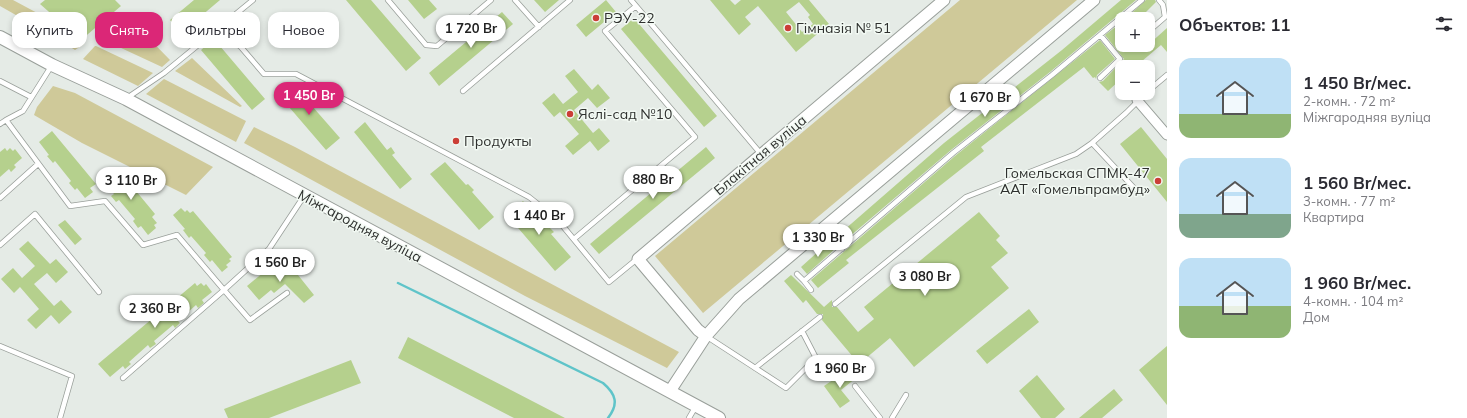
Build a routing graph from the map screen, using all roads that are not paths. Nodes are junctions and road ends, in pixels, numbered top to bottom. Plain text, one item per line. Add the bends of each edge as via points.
1 (253, 0) edge
2 (388, 0) edge
3 (491, 0) edge
4 (515, 0) edge
5 (570, 0) edge
6 (631, 0) edge
7 (944, 0) edge
8 (1094, 0) edge
9 (1142, 0) edge
10 (1159, 0) edge
11 (636, 6) junction
12 (238, 12) edge
13 (1155, 26) edge
14 (539, 27) junction
15 (1101, 36) junction
16 (0, 37) edge
17 (194, 48) edge
18 (242, 48) edge
19 (52, 65) junction
20 (1167, 76) edge
21 (1100, 78) dead end
22 (0, 81) edge
23 (1155, 86) edge
24 (464, 91) dead end
25 (31, 97) junction
26 (126, 99) junction
27 (1138, 100) joint
28 (6, 120) junction
29 (0, 124) edge
30 (1167, 135) edge
31 (1092, 143) junction
32 (761, 154) junction
33 (38, 164) junction
34 (1135, 189) dead end
35 (304, 196) junction
36 (0, 198) edge
37 (823, 228) junction
38 (574, 239) junction
39 (0, 245) edge
40 (842, 249) junction
41 (638, 259) junction
42 (797, 274) dead end
43 (804, 281) junction
44 (224, 290) junction
45 (811, 290) dead end
46 (98, 292) dead end
47 (287, 293) dead end
48 (836, 304) dead end
49 (820, 317) dead end
50 (802, 331) junction
51 (706, 336) junction
52 (0, 346) edge
53 (756, 368) junction
54 (123, 378) dead end
55 (855, 386) dead end
56 (670, 391) junction
57 (906, 395) dead end
58 (696, 406) junction
59 (60, 418) edge
60 (689, 418) edge
61 (720, 418) edge
62 (880, 418) edge
63 (892, 418) edge

1 - 12 lane
2 - 3 lane via 426,45 437,46
4 - 14 lane
5 - 14 lane
6 - 11 lane
7 - 32 street, Блакітная вуліца
8 - 37 street
9 - 15 lane
10 - 13 lane via 1163,5 1165,17
11 - 32 lane
11 - 38 lane via 606,31 695,137
14 - 24 lane
15 - 21 lane via 1120,59
15 - 40 lane via 954,153
16 - 19 main road, Міжгародняя вуліца
17 - 26 lane
18 - 38 lane via 264,74 296,74 529,197 557,218
19 - 25 lane
19 - 26 main road, Міжгародняя вуліца
20 - 23 lane
22 - 25 lane
25 - 28 lane via 23,112
26 - 35 main road, Міжгародняя вуліца
27 - 30 street
27 - 31 lane
28 - 29 lane
28 - 33 lane
31 - 34 lane
31 - 48 lane via 1076,154 966,196
32 - 41 street, Блакітная вуліца
33 - 36 lane
33 - 44 lane via 70,206 105,201 142,245 177,235
35 - 44 lane via 269,248
35 - 56 main road, Міжгародняя вуліца
37 - 40 lane
37 - 51 street via 739,299
38 - 41 lane via 609,282
39 - 46 lane via 35,214
40 - 43 lane
41 - 51 street via 698,330
42 - 43 lane
43 - 45 lane
44 - 47 lane via 250,320
44 - 54 lane
49 - 50 lane
50 - 53 lane
50 - 53 lane via 816,358 786,388
51 - 53 lane
51 - 56 street
52 - 59 lane via 72,376
55 - 62 lane
56 - 58 main road, Міжгародняя вуліца
57 - 63 lane
58 - 60 lane
58 - 61 main road, Міжгародняя вуліца

